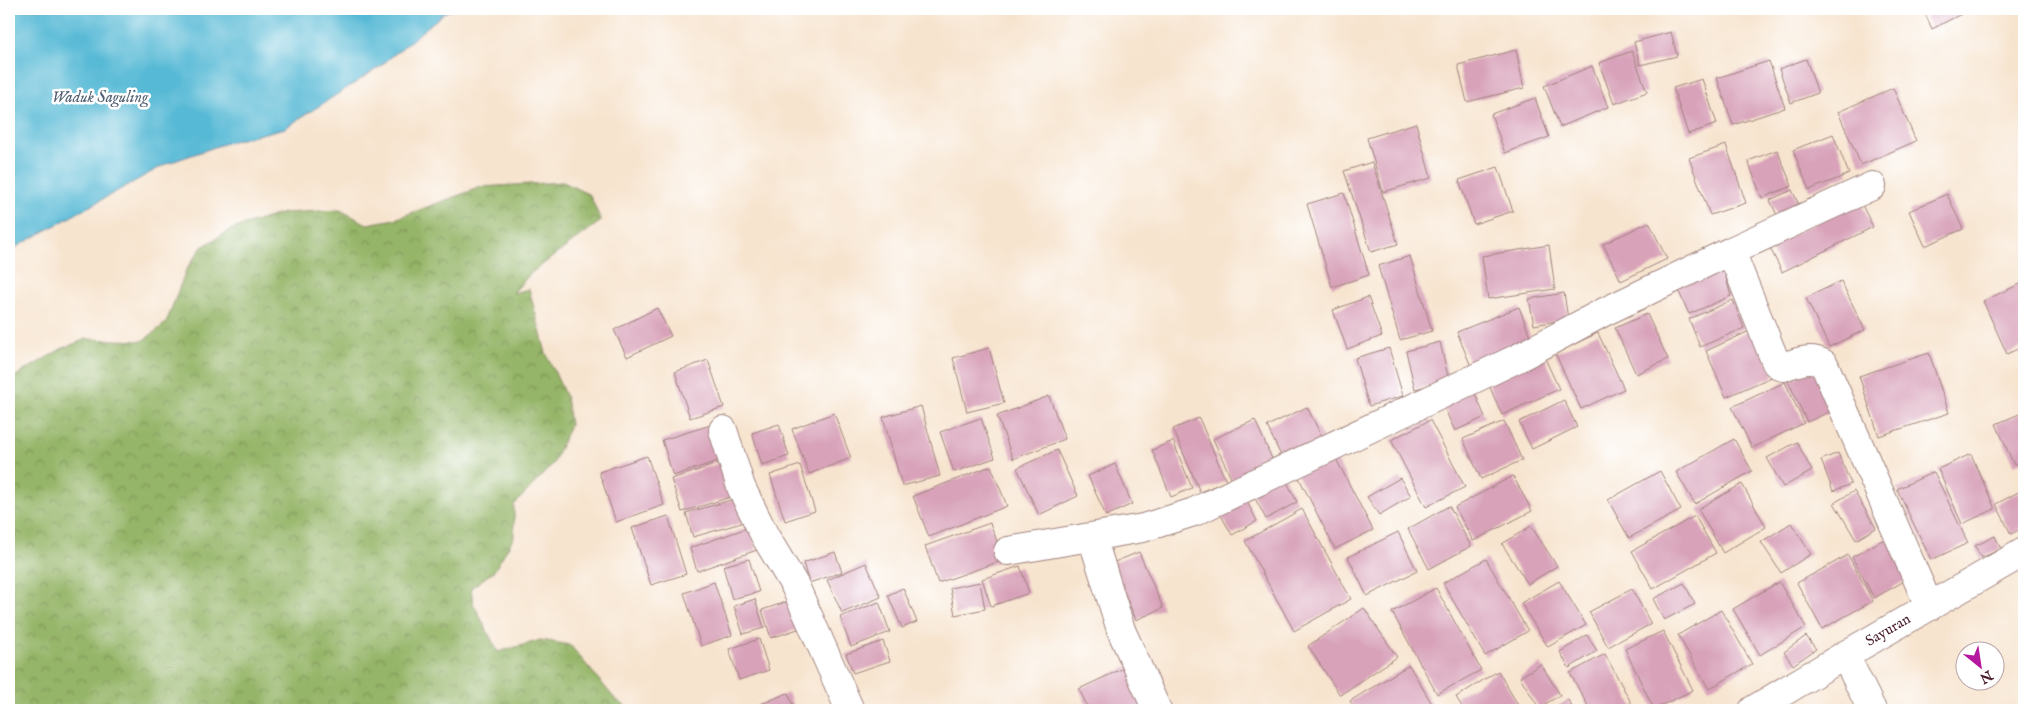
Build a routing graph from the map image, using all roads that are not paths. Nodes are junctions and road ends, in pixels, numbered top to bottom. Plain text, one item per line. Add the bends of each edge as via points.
1 (1872, 186) dead end
2 (1731, 250) junction
3 (723, 430) dead end
4 (1092, 537) junction
5 (1008, 551) dead end
6 (2024, 552) edge
7 (1929, 606) junction
8 (1845, 655) junction
9 (850, 710) edge
10 (1157, 710) edge
11 (1753, 710) edge
12 (1872, 710) edge

1 - 2 street
2 - 4 street via 1518,358 1194,512 1144,528
2 - 7 street via 1776,362 1783,366 1804,360 1824,364
3 - 9 street via 741,487 794,586
4 - 5 street
4 - 10 street via 1121,630
6 - 7 street, Sayuran
7 - 8 street, Sayuran
8 - 11 street, Sayuran
8 - 12 street

